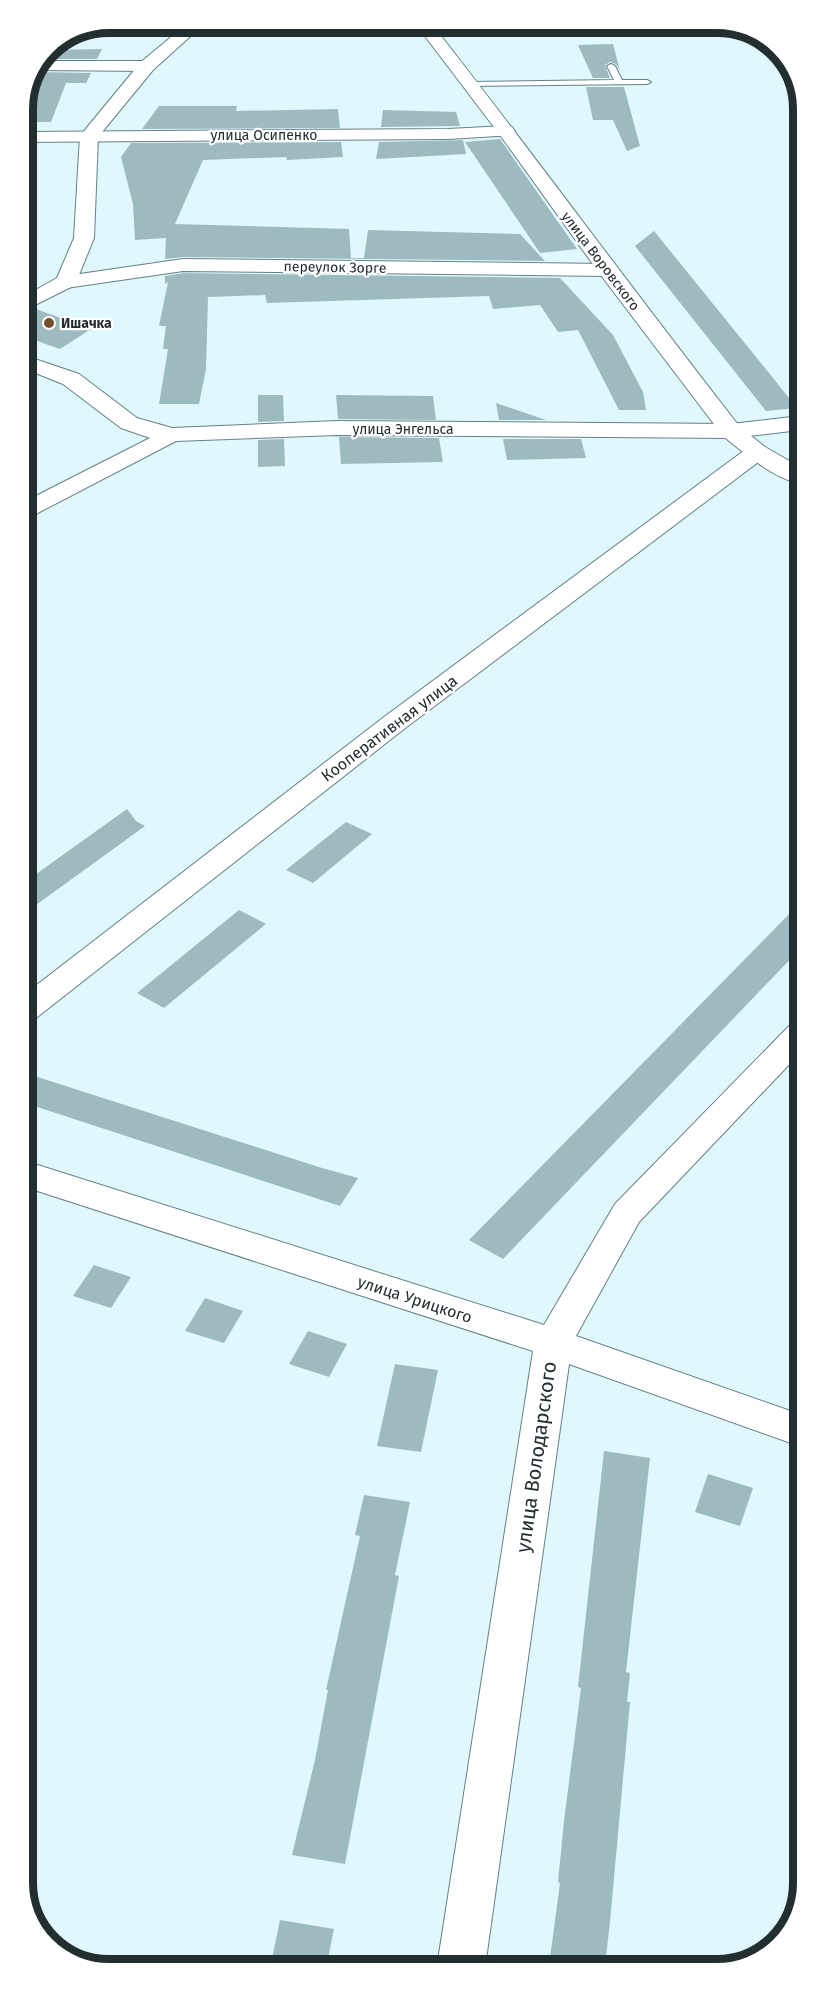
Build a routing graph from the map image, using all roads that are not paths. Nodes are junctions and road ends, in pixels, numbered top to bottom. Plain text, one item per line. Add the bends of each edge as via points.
1 (184, 33) edge
2 (431, 33) edge
3 (47, 66) edge
4 (147, 66) junction
5 (611, 66) dead end
6 (619, 82) junction
7 (647, 82) dead end
8 (470, 84) junction
9 (506, 131) junction
10 (89, 136) junction
11 (33, 137) edge
12 (606, 270) junction
13 (66, 282) junction
14 (33, 300) edge
15 (33, 365) edge
16 (793, 424) edge
17 (731, 431) junction
18 (172, 435) junction
19 (757, 452) junction
20 (793, 473) edge
21 (33, 506) edge
22 (33, 1004) edge
23 (793, 1041) edge
24 (33, 1177) edge
25 (553, 1343) junction
26 (793, 1428) edge
27 (462, 1959) edge

1 - 4 street
2 - 8 street, улица Воровского
3 - 4 street
4 - 10 street
5 - 6 lane
6 - 7 lane
6 - 8 lane
8 - 9 street, улица Воровского
9 - 10 street, улица Осипенко
9 - 12 street, улица Воровского
10 - 11 street, улица Осипенко
10 - 13 street via 84,238
12 - 13 street, переулок Зорге via 183,265
12 - 17 street, улица Воровского
13 - 14 street
15 - 18 street via 71,379 129,423
16 - 17 street, улица Энгельса
17 - 18 street, улица Энгельса via 337,428
17 - 19 street, улица Воровского
18 - 21 street, улица Энгельса
19 - 20 street, улица Воровского
19 - 22 street, Кооперативная улица via 394,723
23 - 25 street, улица Володарского via 627,1213
24 - 25 street, улица Урицкого
25 - 26 street, улица Урицкого
25 - 27 street, улица Володарского

